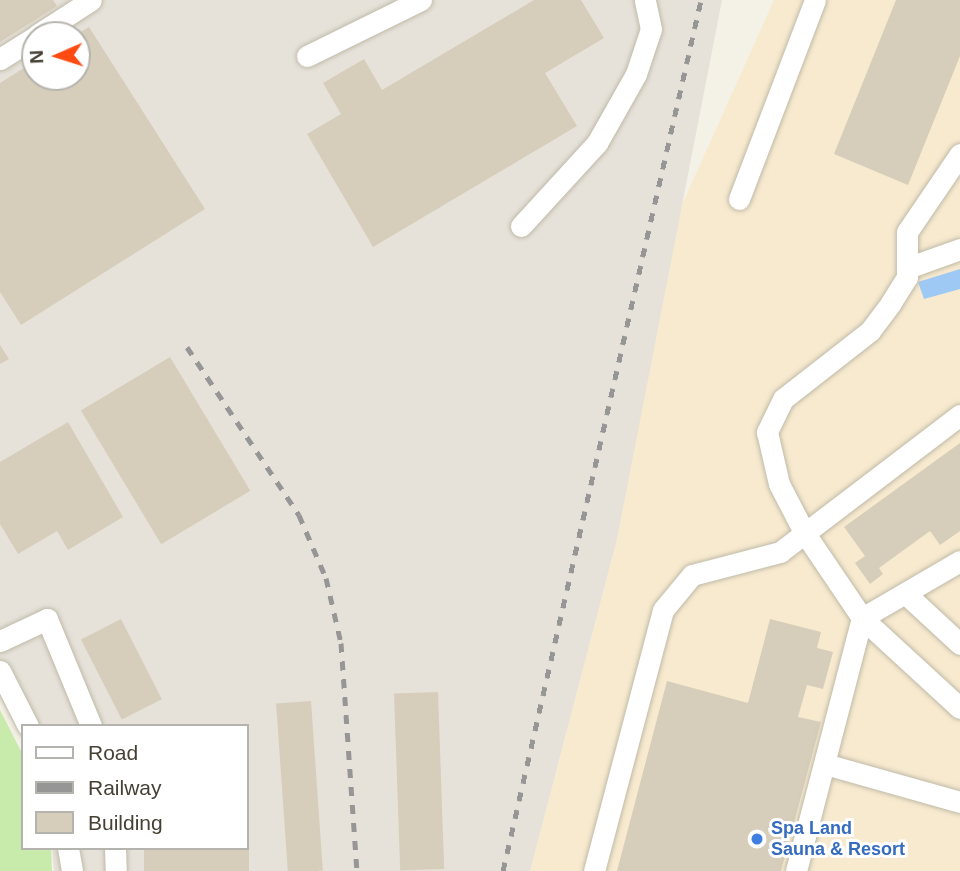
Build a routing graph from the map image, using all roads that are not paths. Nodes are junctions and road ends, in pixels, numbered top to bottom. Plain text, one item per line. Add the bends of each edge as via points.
1 (91, 0) edge
2 (421, 0) edge
3 (645, 0) edge
4 (814, 0) edge
5 (59, 21) edge
6 (21, 46) edge
7 (307, 56) dead end
8 (0, 59) edge
9 (960, 154) edge
10 (739, 199) dead end
11 (521, 226) dead end
12 (960, 249) edge
13 (907, 268) junction
14 (960, 415) edge
15 (804, 533) junction
16 (960, 561) edge
17 (907, 595) junction
18 (863, 618) junction
19 (0, 641) edge
20 (960, 644) edge
21 (0, 671) edge
22 (960, 708) edge
23 (27, 724) edge
24 (90, 724) edge
25 (825, 764) junction
26 (960, 802) edge
27 (68, 850) edge
28 (115, 850) edge
29 (72, 871) edge
30 (116, 871) edge
31 (594, 871) edge
32 (796, 871) edge

1 - 5 street
2 - 7 street
3 - 11 street via 651,29 629,85 597,143
4 - 10 street
6 - 8 street
9 - 13 street via 907,232
12 - 13 street
13 - 15 street via 870,331 782,399 767,432 779,484
14 - 15 street
15 - 18 street
15 - 31 street via 779,552 692,575 663,610
16 - 17 street
17 - 18 street
17 - 20 street
18 - 22 street
18 - 25 street
19 - 24 street via 47,619
21 - 23 street
25 - 26 street
25 - 32 street
27 - 29 street
28 - 30 street

